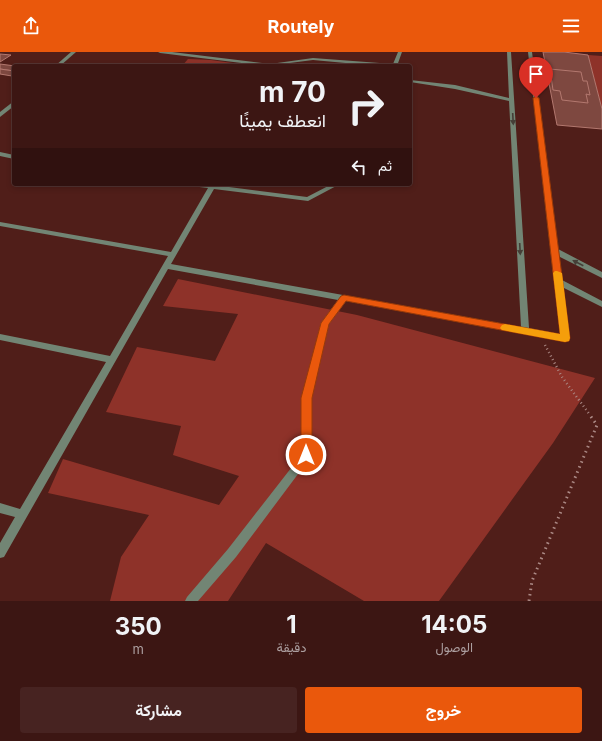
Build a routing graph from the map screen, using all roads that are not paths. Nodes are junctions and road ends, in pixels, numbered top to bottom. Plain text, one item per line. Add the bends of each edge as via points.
1 (74, 52) edge
2 (160, 52) edge
3 (400, 52) edge
4 (509, 52) edge
5 (530, 52) edge
6 (60, 64) edge
7 (262, 64) edge
8 (277, 64) edge
9 (372, 64) edge
10 (396, 64) edge
11 (412, 81) edge
12 (512, 100) junction
13 (12, 105) edge
14 (0, 115) edge
15 (0, 154) edge
16 (12, 156) edge
17 (205, 186) edge
18 (333, 186) edge
19 (212, 187) junction
20 (0, 224) edge
21 (555, 251) junction
22 (173, 255) junction
23 (167, 266) junction
24 (602, 275) edge
25 (558, 281) junction
26 (344, 298) junction
27 (602, 304) edge
28 (525, 331) junction
29 (0, 336) edge
30 (112, 360) junction
31 (0, 508) edge
32 (22, 514) junction
33 (0, 553) edge
34 (191, 601) edge

1 - 6 street
2 - 7 street
3 - 10 street
4 - 12 street
5 - 21 street
8 - 9 street via 313,59
11 - 12 street via 455,87
12 -> 28 street
13 - 14 street
15 - 16 street
17 - 19 street
18 - 19 street via 308,199
19 - 22 street
20 - 22 street
24 -> 21 street
21 - 25 street
22 - 23 street
23 - 26 street
23 - 30 street
25 - 27 street
25 - 28 street via 565,338
26 - 28 street
26 - 34 street via 325,323 306,398 306,455
29 - 30 street
30 - 32 street
31 - 32 street
32 - 33 street

